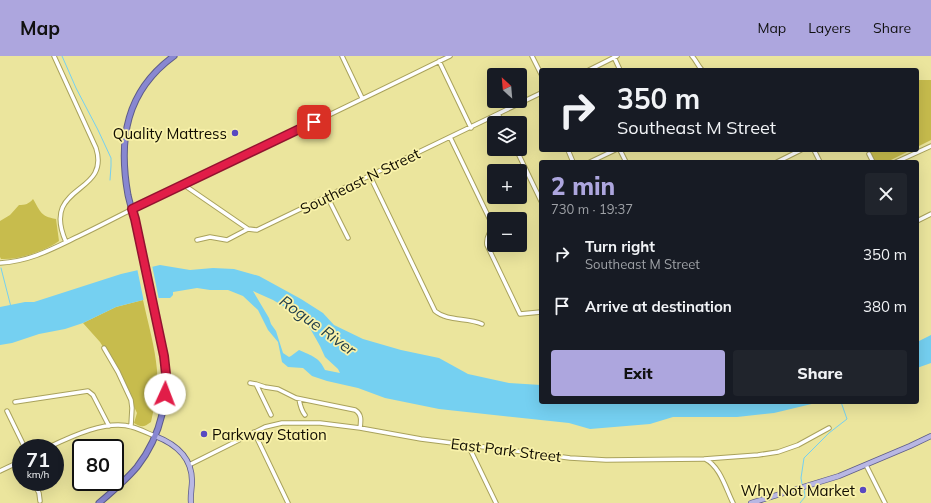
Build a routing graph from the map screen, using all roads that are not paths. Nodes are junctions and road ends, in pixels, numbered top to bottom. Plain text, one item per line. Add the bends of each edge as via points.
1 (54, 56) edge
2 (174, 56) edge
3 (342, 56) edge
4 (450, 56) edge
5 (532, 56) edge
6 (692, 56) edge
7 (616, 57) edge
8 (439, 61) junction
9 (593, 68) edge
10 (619, 68) edge
11 (701, 68) edge
12 (539, 70) edge
13 (539, 94) edge
14 (362, 98) junction
15 (498, 114) joint
16 (470, 128) junction
17 (450, 138) junction
18 (931, 146) edge
19 (919, 151) edge
20 (611, 152) edge
21 (797, 152) edge
22 (918, 152) edge
23 (869, 154) dead end
24 (519, 156) edge
25 (594, 160) edge
26 (781, 160) edge
27 (872, 160) edge
28 (900, 160) edge
29 (370, 176) junction
30 (184, 185) junction
31 (327, 196) junction
32 (539, 197) edge
33 (132, 209) junction
34 (931, 214) edge
35 (919, 220) edge
36 (248, 229) junction
37 (348, 238) dead end
38 (197, 240) dead end
39 (66, 242) junction
40 (0, 263) edge
41 (539, 312) edge
42 (482, 324) dead end
43 (104, 348) dead end
44 (250, 383) dead end
45 (256, 384) junction
46 (298, 399) junction
47 (15, 402) dead end
48 (7, 411) dead end
49 (271, 415) dead end
50 (306, 415) dead end
51 (109, 426) junction
52 (131, 426) junction
53 (360, 428) junction
54 (829, 428) dead end
55 (254, 432) junction
56 (155, 436) junction
57 (931, 436) edge
58 (21, 439) edge
59 (64, 440) edge
60 (468, 445) junction
61 (704, 459) junction
62 (12, 465) edge
63 (189, 465) junction
64 (866, 465) junction
65 (0, 471) edge
66 (38, 491) edge
67 (40, 501) dead end
68 (98, 503) edge
69 (190, 503) edge
70 (288, 503) edge
71 (496, 503) edge
72 (733, 503) edge
73 (751, 503) edge
74 (885, 503) edge

1 - 39 street via 98,157 98,165 92,178 85,186 74,192 62,208 60,224
2 - 33 highway via 146,83 128,120 124,164
3 - 14 street
4 - 8 street
5 - 12 street
6 - 11 street
7 - 9 street
7 - 10 street
8 - 14 street
8 - 16 street
13 - 15 street, Southeast N Street
14 - 30 street
15 - 16 street, Southeast N Street
16 - 17 street, Southeast N Street
17 - 29 street, Southeast N Street
17 - 41 street via 491,222 492,228 487,237 487,245 520,314
18 - 19 street
20 - 25 street
21 - 26 street
22 - 28 street
23 - 27 street
24 - 32 street
29 - 31 street, Southeast N Street
29 - 42 street via 435,311 443,316
30 - 33 street
30 - 36 street
31 - 36 street, Southeast N Street via 257,230
31 - 37 street
33 - 39 street
33 - 56 highway via 165,362 166,388
34 - 35 street
36 - 38 street, Southeast N Street via 227,240 210,237
39 - 40 street via 34,257
43 - 52 street via 131,400
44 - 45 street
45 - 46 street via 278,389
45 - 49 street
46 - 50 street
46 - 53 street via 355,410 360,416
47 - 51 street via 88,391 93,395
48 - 58 street
51 - 52 street
51 - 59 street
52 - 56 street
53 - 55 street, East Park Street via 290,422 274,424
53 - 60 street, East Park Street
54 - 61 street, East Park Street via 798,445 778,452
55 - 63 street, East Park Street
55 - 70 street
56 - 63 main road via 176,447
56 - 68 highway via 136,467
57 - 64 main road
60 - 61 street, East Park Street via 588,459
60 - 71 street
61 - 72 street via 715,467
62 - 65 street
63 - 69 main road via 192,482
64 - 73 main road via 827,480
64 - 74 street
66 - 67 street

